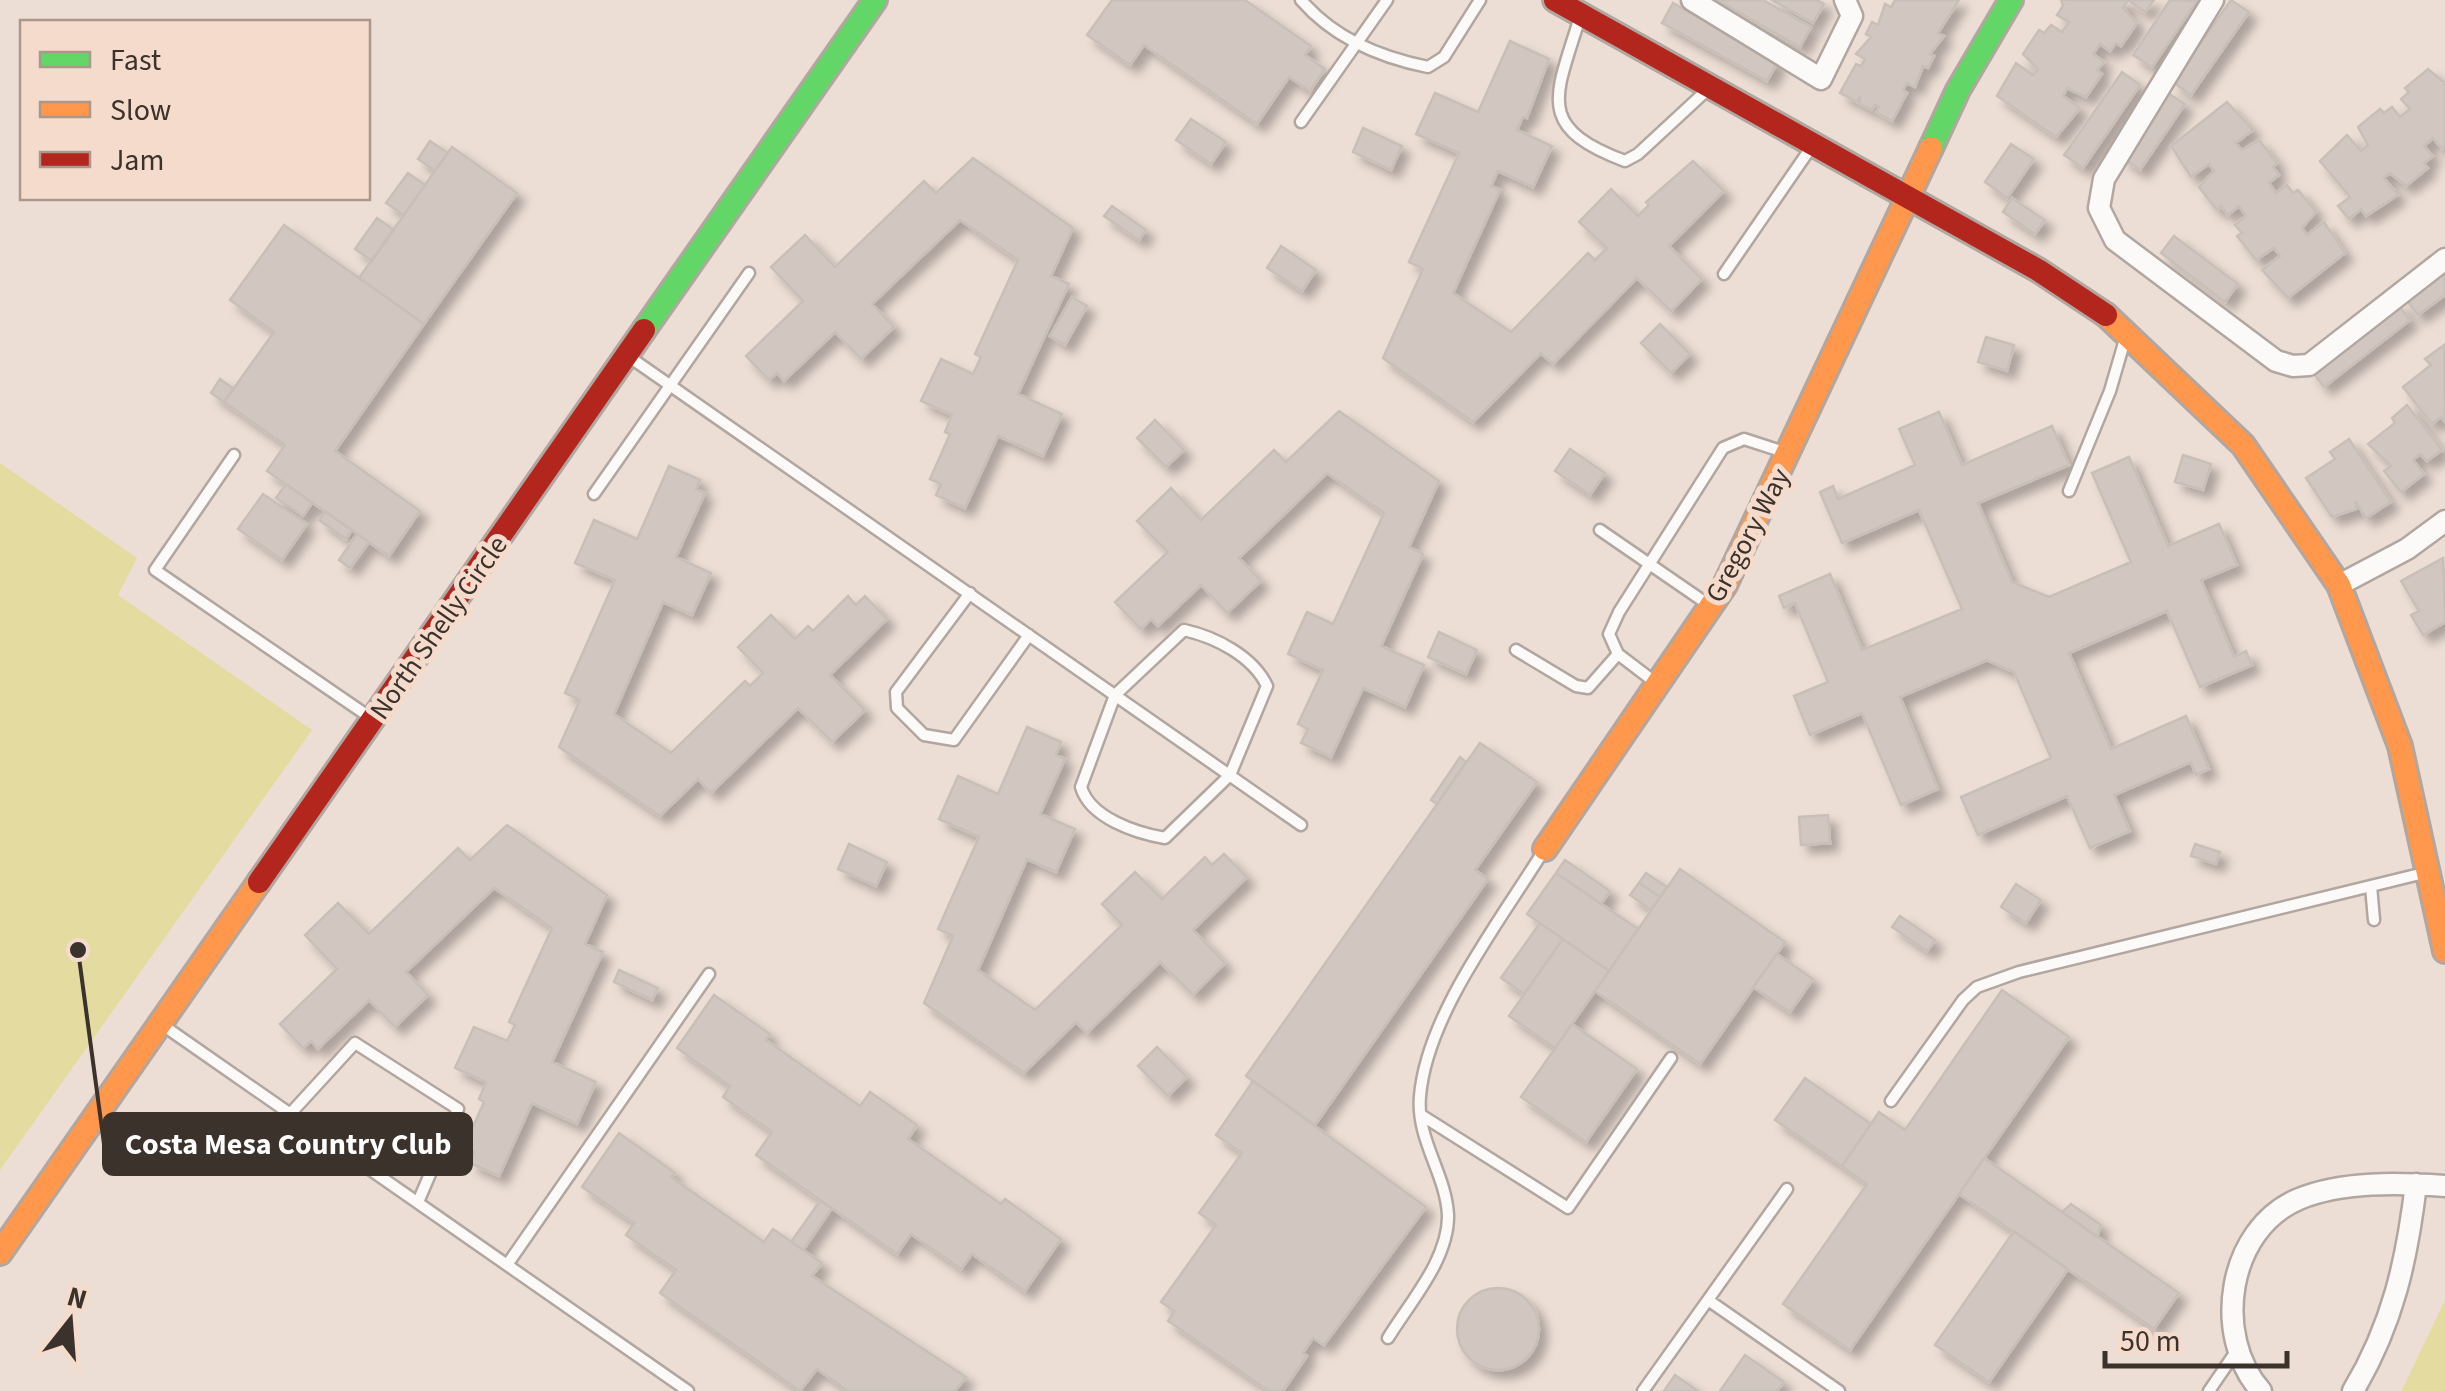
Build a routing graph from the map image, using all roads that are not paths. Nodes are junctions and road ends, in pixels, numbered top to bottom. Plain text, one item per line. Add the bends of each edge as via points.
1 (875, 0) edge
2 (1301, 0) edge
3 (1386, 0) edge
4 (1480, 0) edge
5 (1555, 0) edge
6 (1692, 0) edge
7 (1845, 0) edge
8 (2011, 0) edge
9 (2213, 0) edge
10 (1580, 14) junction
11 (1356, 42) junction
12 (1711, 87) junction
13 (1301, 122) dead end
14 (1813, 144) junction
15 (1907, 197) junction
16 (2445, 259) edge
17 (748, 273) dead end
18 (1724, 274) dead end
19 (2128, 330) junction
20 (627, 355) junction
21 (670, 385) junction
22 (234, 454) dead end
23 (1790, 454) junction
24 (2069, 491) dead end
25 (594, 494) dead end
26 (2445, 521) edge
27 (1600, 530) dead end
28 (1650, 565) junction
29 (2339, 585) junction
30 (970, 593) junction
31 (1710, 606) junction
32 (1029, 635) junction
33 (1516, 650) dead end
34 (1618, 654) junction
35 (1657, 684) junction
36 (1115, 695) junction
37 (373, 719) junction
38 (1230, 776) junction
39 (1300, 825) dead end
40 (1545, 849) joint
41 (2428, 872) junction
42 (2372, 886) junction
43 (2374, 920) dead end
44 (2445, 950) edge
45 (708, 974) dead end
46 (160, 1023) junction
47 (1671, 1058) dead end
48 (1891, 1100) dead end
49 (290, 1114) junction
50 (1421, 1115) junction
51 (2416, 1184) junction
52 (2445, 1186) edge
53 (1787, 1188) dead end
54 (418, 1202) junction
55 (0, 1253) edge
56 (508, 1265) junction
57 (1708, 1300) junction
58 (1388, 1338) dead end
59 (2238, 1349) junction
60 (688, 1391) edge
61 (1643, 1391) edge
62 (1839, 1391) edge
63 (2209, 1391) edge
64 (2261, 1391) edge
65 (2353, 1391) edge

1 - 20 street, North Shelly Circle
2 - 11 lane via 1324,26
3 - 11 lane
4 - 11 lane via 1444,56 1428,67
5 - 10 street
6 - 7 street via 1821,79 1852,16
8 - 15 street, Gregory Way
9 - 16 street via 2104,179 2099,208 2115,240 2276,361 2293,366 2309,364
10 - 12 street
10 - 12 lane via 1558,90 1560,115 1564,127 1604,153 1625,160 1638,154
11 - 13 lane
12 - 14 street
14 - 15 street
14 - 18 lane
15 - 19 street via 2038,270
15 - 23 street, Gregory Way
17 - 21 lane
19 - 24 lane
19 - 29 street via 2243,444
20 - 21 lane
20 - 37 street, North Shelly Circle
21 - 25 lane
21 - 30 lane
22 - 37 lane via 155,570
23 - 28 lane via 1744,440 1723,448
23 - 31 street, Gregory Way
26 - 29 street
27 - 28 lane
28 - 31 lane
28 - 34 lane via 1608,634
29 - 41 street via 2400,746
30 - 32 lane
30 - 32 lane via 896,692 897,708 924,734 954,740
31 - 35 street, Gregory Way
32 - 36 lane
33 - 34 lane via 1588,688
34 - 35 lane
35 - 40 street, Gregory Way
36 - 38 lane
36 - 38 lane via 1080,787 1102,813 1139,834 1164,838
36 - 38 lane via 1178,632 1222,643 1267,686
37 - 46 street, North Shelly Circle
38 - 39 lane
40 - 50 lane via 1456,993 1428,1058
41 - 42 lane
41 - 44 street
42 - 43 lane
42 - 48 lane via 1977,987
45 - 56 lane
46 - 49 lane
46 - 55 street, North Shelly Circle
47 - 50 lane via 1568,1208
49 - 54 lane
49 - 54 lane via 355,1044 458,1109
50 - 58 lane via 1448,1213 1444,1247
51 - 52 street
51 - 59 street via 2341,1188 2298,1200 2274,1216 2254,1239 2233,1290 2230,1318
51 - 65 street via 2406,1266 2392,1312
53 - 57 lane
54 - 56 lane
56 - 60 lane
57 - 61 lane
57 - 62 lane
59 - 63 lane
59 - 64 street

